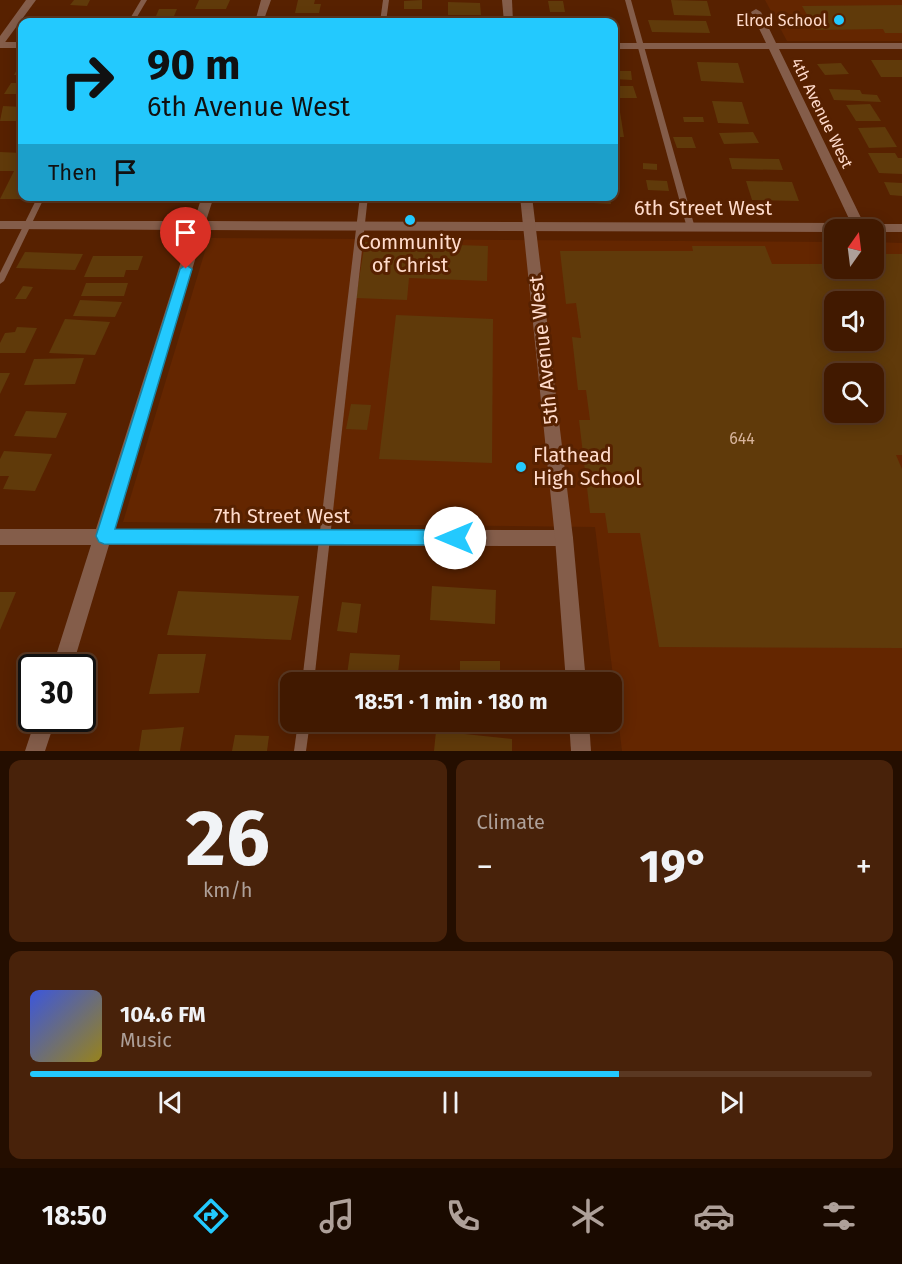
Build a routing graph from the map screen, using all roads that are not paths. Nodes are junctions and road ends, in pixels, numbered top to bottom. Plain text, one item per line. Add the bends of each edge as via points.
1 (31, 0) edge
2 (144, 0) edge
3 (266, 0) edge
4 (386, 0) edge
5 (507, 0) edge
6 (628, 0) edge
7 (756, 12) dead end
8 (18, 18) edge
9 (18, 18) edge
10 (133, 18) edge
11 (260, 18) edge
12 (384, 18) edge
13 (509, 18) edge
14 (0, 44) edge
15 (18, 45) edge
16 (618, 46) edge
17 (642, 46) junction
18 (772, 46) junction
19 (901, 47) edge
20 (40, 201) edge
21 (207, 201) edge
22 (363, 201) edge
23 (527, 201) edge
24 (856, 219) edge
25 (0, 225) edge
26 (28, 225) junction
27 (200, 225) junction
28 (360, 226) junction
29 (530, 228) junction
30 (691, 228) junction
31 (824, 228) edge
32 (884, 228) edge
33 (902, 228) edge
34 (0, 281) edge
35 (104, 536) junction
36 (0, 537) edge
37 (324, 537) junction
38 (564, 538) junction
39 (66, 654) edge
40 (309, 672) edge
41 (575, 672) edge
42 (41, 732) edge
43 (303, 732) edge
44 (580, 732) edge
45 (35, 751) edge
46 (300, 751) edge
47 (582, 751) edge

1 - 9 street
2 - 10 lane
3 - 11 street
4 - 12 lane
5 - 13 street
6 - 17 lane
7 - 18 street, 4th Avenue West
8 - 14 street
14 - 15 street
16 - 17 street
17 - 18 street
17 - 30 lane
18 - 19 street
18 - 24 street, 4th Avenue West
20 - 26 lane
21 - 27 street
22 - 28 lane
23 - 29 street, 5th Avenue West
25 - 26 street, 6th Street West
26 - 27 street, 6th Street West
26 - 34 lane
27 - 28 street, 6th Street West
27 - 35 street
28 - 29 street, 6th Street West
28 - 37 lane
29 - 30 street, 6th Street West
29 - 38 street, 5th Avenue West
30 - 31 street, 6th Street West
32 - 33 street, 6th Street West
35 - 36 street, 7th Street West
35 - 37 street, 7th Street West
35 - 39 street
37 - 38 street, 7th Street West
37 - 40 lane
38 - 41 street, 5th Avenue West
42 - 45 street
43 - 46 lane
44 - 47 street

